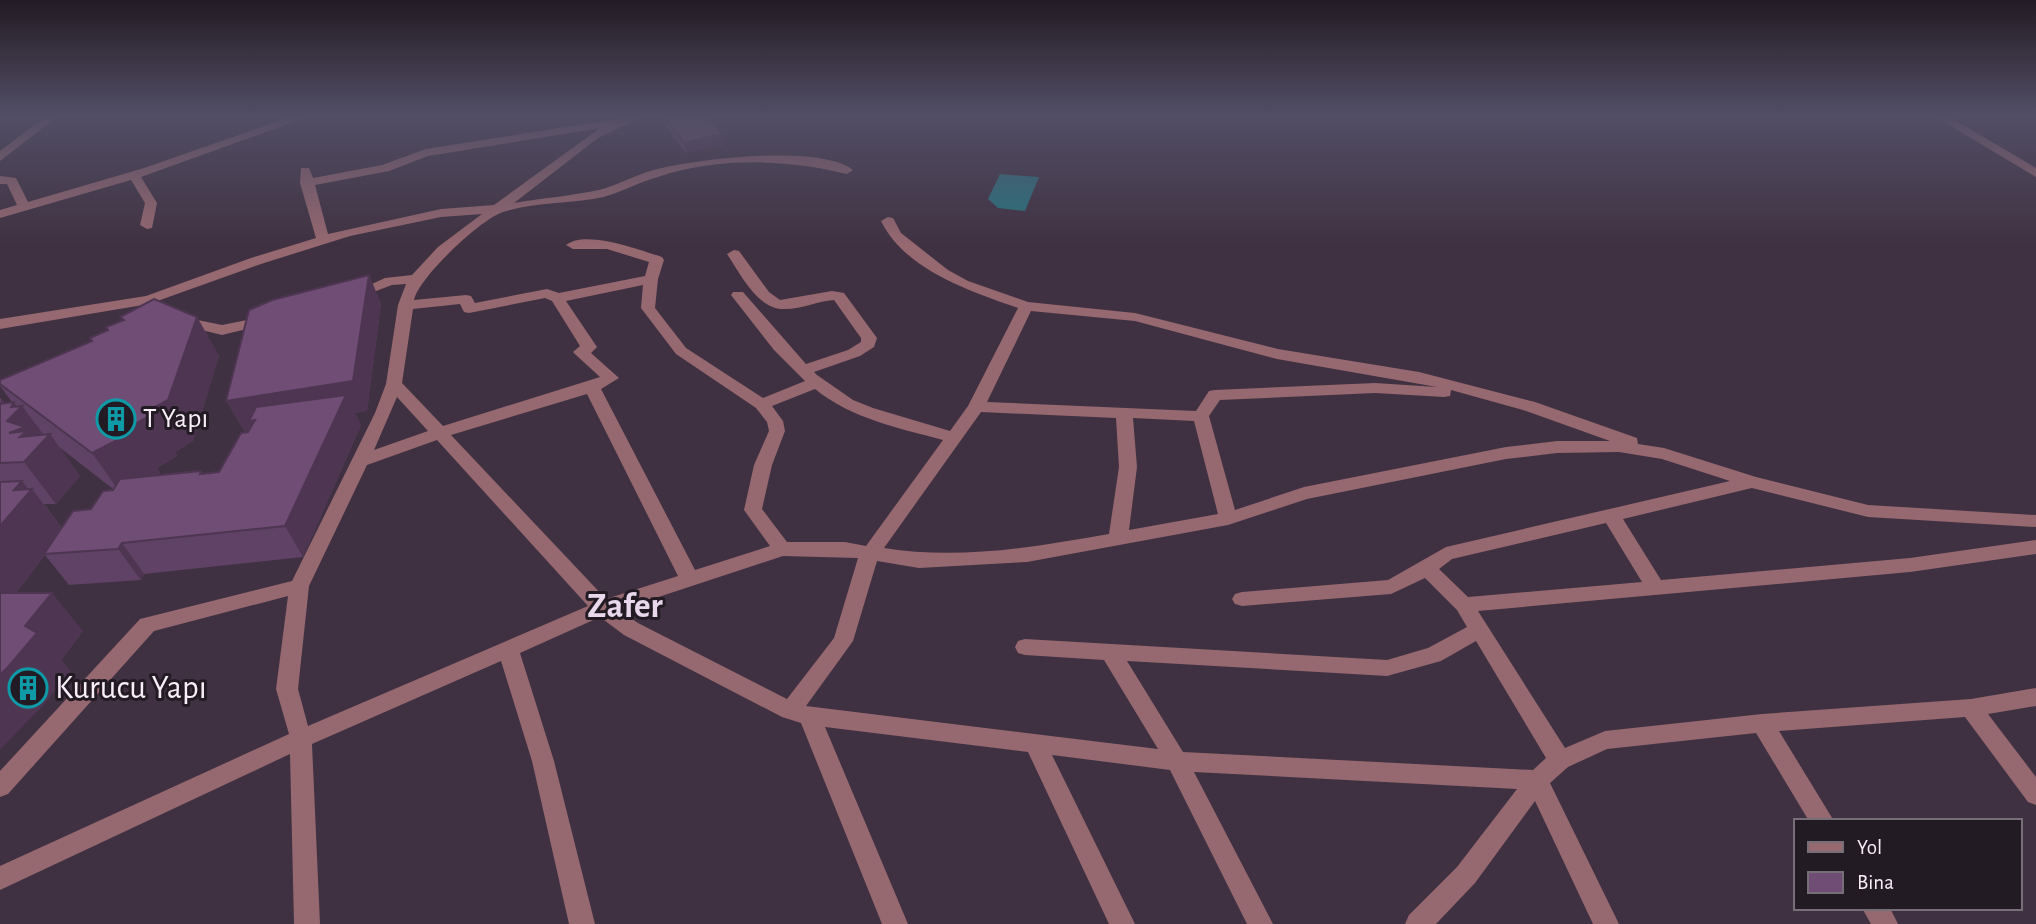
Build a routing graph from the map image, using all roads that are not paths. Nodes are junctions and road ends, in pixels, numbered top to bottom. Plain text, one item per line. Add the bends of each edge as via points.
1 (180, 159) edge
2 (409, 159) edge
3 (563, 159) edge
4 (767, 159) edge
5 (771, 159) edge
6 (2012, 159) edge
7 (847, 170) dead end
8 (2036, 173) edge
9 (134, 175) junction
10 (0, 180) edge
11 (24, 207) junction
12 (497, 209) junction
13 (0, 214) edge
14 (888, 222) dead end
15 (147, 225) dead end
16 (324, 240) junction
17 (573, 245) dead end
18 (734, 254) dead end
19 (416, 279) junction
20 (651, 279) junction
21 (738, 295) dead end
22 (558, 298) junction
23 (341, 299) edge
24 (405, 305) junction
25 (1026, 306) junction
26 (282, 316) edge
27 (0, 324) edge
28 (166, 328) edge
29 (804, 370) junction
30 (818, 382) junction
31 (394, 384) junction
32 (592, 387) junction
33 (1491, 397) junction
34 (762, 404) junction
35 (976, 407) junction
36 (1124, 414) junction
37 (1201, 416) junction
38 (440, 433) junction
39 (954, 437) junction
40 (1664, 454) junction
41 (360, 461) junction
42 (1753, 482) junction
43 (1611, 515) junction
44 (1228, 519) junction
45 (2036, 521) edge
46 (1118, 540) junction
47 (2036, 547) edge
48 (782, 549) junction
49 (869, 555) junction
50 (1426, 568) junction
51 (690, 579) junction
52 (299, 586) junction
53 (1655, 587) junction
54 (1242, 599) dead end
55 (1464, 605) junction
56 (603, 608) junction
57 (1480, 629) junction
58 (1026, 647) dead end
59 (508, 649) junction
60 (1111, 653) junction
61 (2036, 697) edge
62 (1971, 708) junction
63 (800, 714) junction
64 (1762, 723) junction
65 (301, 739) junction
66 (1035, 743) junction
67 (1560, 760) junction
68 (1177, 761) junction
69 (1537, 780) junction
70 (0, 787) edge
71 (2036, 795) edge
72 (1821, 819) edge
73 (0, 878) edge
74 (307, 924) edge
75 (582, 924) edge
76 (895, 924) edge
77 (1122, 924) edge
78 (1260, 924) edge
79 (1418, 924) edge
80 (1606, 924) edge

1 - 9 street
2 - 16 street via 385,168 306,177
3 - 12 street
4 - 12 street via 698,164 656,173 602,193
5 - 7 street
6 - 8 street
9 - 11 street
9 - 15 street via 151,203
10 - 11 street via 12,181
11 - 13 street
12 - 16 street via 441,213
12 - 19 street via 443,250
14 - 25 street via 895,235 943,273
16 - 27 street via 149,300
17 - 20 street via 608,245 657,260
18 - 29 street via 776,304 839,296 869,338 869,344 854,353
19 - 23 street via 390,281
19 - 24 street
20 - 22 street
20 - 34 street via 648,309 681,351
21 - 29 street
22 - 24 street via 547,293 469,309 466,299
22 - 32 street via 589,347 581,352 611,378
24 - 31 street
25 - 33 street via 1135,317 1277,354 1419,377
25 - 35 street
26 - 28 street via 222,330 177,320
29 - 30 street
30 - 34 street
30 - 39 street via 865,412
31 - 38 street
31 - 41 street
32 - 38 street
32 - 51 street
33 - 37 street via 1375,388 1215,395
33 - 40 street
34 - 48 street via 777,431 763,465 753,510
35 - 36 street
35 - 39 street
36 - 37 street
36 - 46 street via 1128,467
37 - 44 street
38 - 41 street
38 - 56 street
39 - 49 street
40 - 42 street
40 - 44 street via 1619,446 1506,453 1304,493
41 - 52 street
42 - 43 street
42 - 45 street via 1868,511
43 - 50 street via 1446,554
43 - 53 street
44 - 46 street
46 - 49 street via 1027,555 919,561
47 - 53 street via 1910,565
48 - 49 street via 845,549
48 - 51 street
49 - 63 street via 843,640
50 - 54 street via 1391,587
50 - 55 street
51 - 56 street
52 - 65 street via 287,689
52 - 70 street via 147,625
53 - 55 street
55 - 57 street
56 - 59 street
56 - 63 street via 631,629
57 - 60 street via 1434,655 1387,668
57 - 67 street
58 - 60 street
59 - 65 street
59 - 75 street via 543,761
60 - 68 street
61 - 62 street
62 - 64 street
62 - 71 street
63 - 66 street
63 - 76 street
64 - 67 street via 1605,740
64 - 72 street
65 - 73 street
65 - 74 street
66 - 68 street
66 - 77 street
67 - 69 street
68 - 69 street
68 - 78 street
69 - 79 street via 1466,875
69 - 80 street

